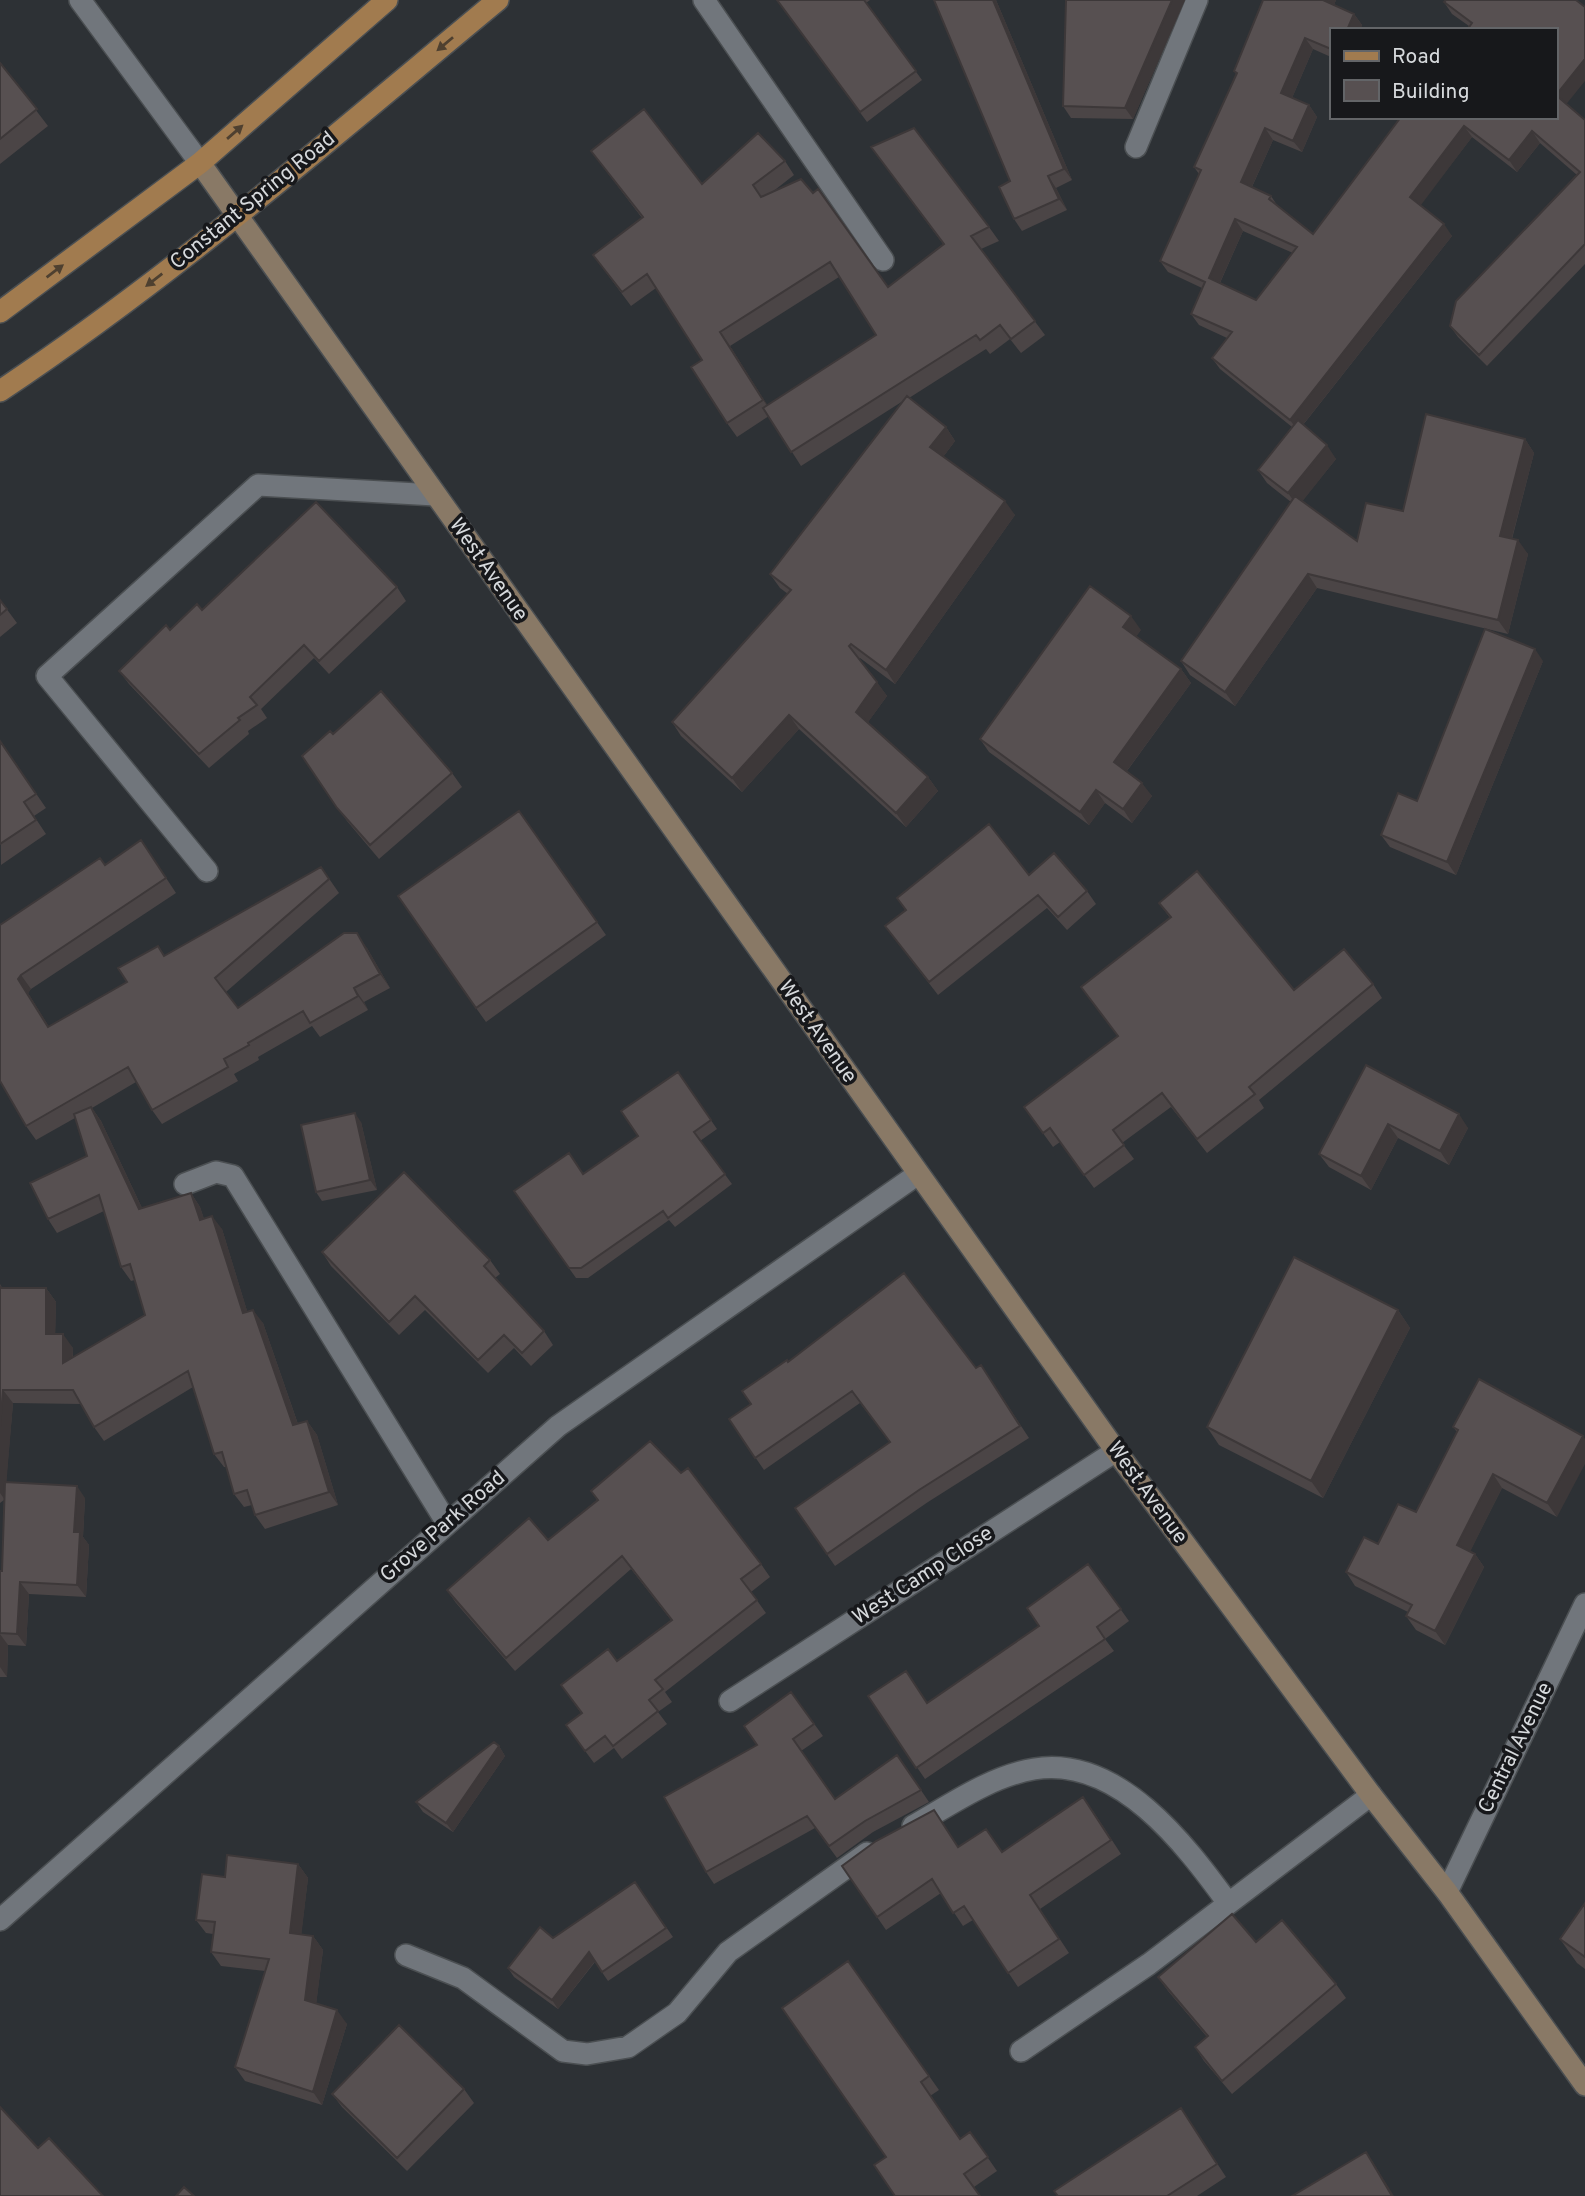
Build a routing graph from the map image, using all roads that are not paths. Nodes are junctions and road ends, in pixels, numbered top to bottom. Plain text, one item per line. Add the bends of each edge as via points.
1 (80, 0) edge
2 (387, 0) edge
3 (498, 0) edge
4 (704, 0) edge
5 (1197, 0) edge
6 (1136, 148) dead end
7 (200, 163) junction
8 (237, 216) junction
9 (883, 260) dead end
10 (0, 312) edge
11 (0, 391) edge
12 (435, 495) junction
13 (207, 871) dead end
14 (918, 1174) junction
15 (185, 1184) dead end
16 (1116, 1451) junction
17 (447, 1523) junction
18 (1585, 1604) edge
19 (730, 1701) dead end
20 (1371, 1795) junction
21 (1447, 1892) junction
22 (1228, 1903) junction
23 (0, 1920) edge
24 (406, 1955) dead end
25 (1021, 2051) dead end
26 (1585, 2085) edge

1 - 7 street
7 -> 2 main road
3 -> 8 main road, Constant Spring Road
4 - 9 street
5 - 6 street
7 - 8 street, West Avenue
10 -> 7 main road
8 -> 11 main road, Constant Spring Road via 77,340
8 - 12 street, West Avenue
12 - 13 street via 258,485 47,676
12 - 14 street, West Avenue
14 - 16 street, West Avenue
14 - 17 street, Grove Park Road via 558,1426
15 - 17 street via 216,1172 233,1176
16 - 19 street, West Camp Close
16 - 20 street, West Avenue
17 - 23 street, Grove Park Road
18 - 21 street, Central Avenue
20 - 21 street, West Avenue
20 - 22 street
21 - 26 street, West Avenue
22 - 24 street via 1164,1825 1105,1779 1080,1771 1036,1769 979,1789 885,1841 728,1952 677,2013 628,2047 587,2054 563,2051 463,1978
22 - 25 street via 1149,1964

